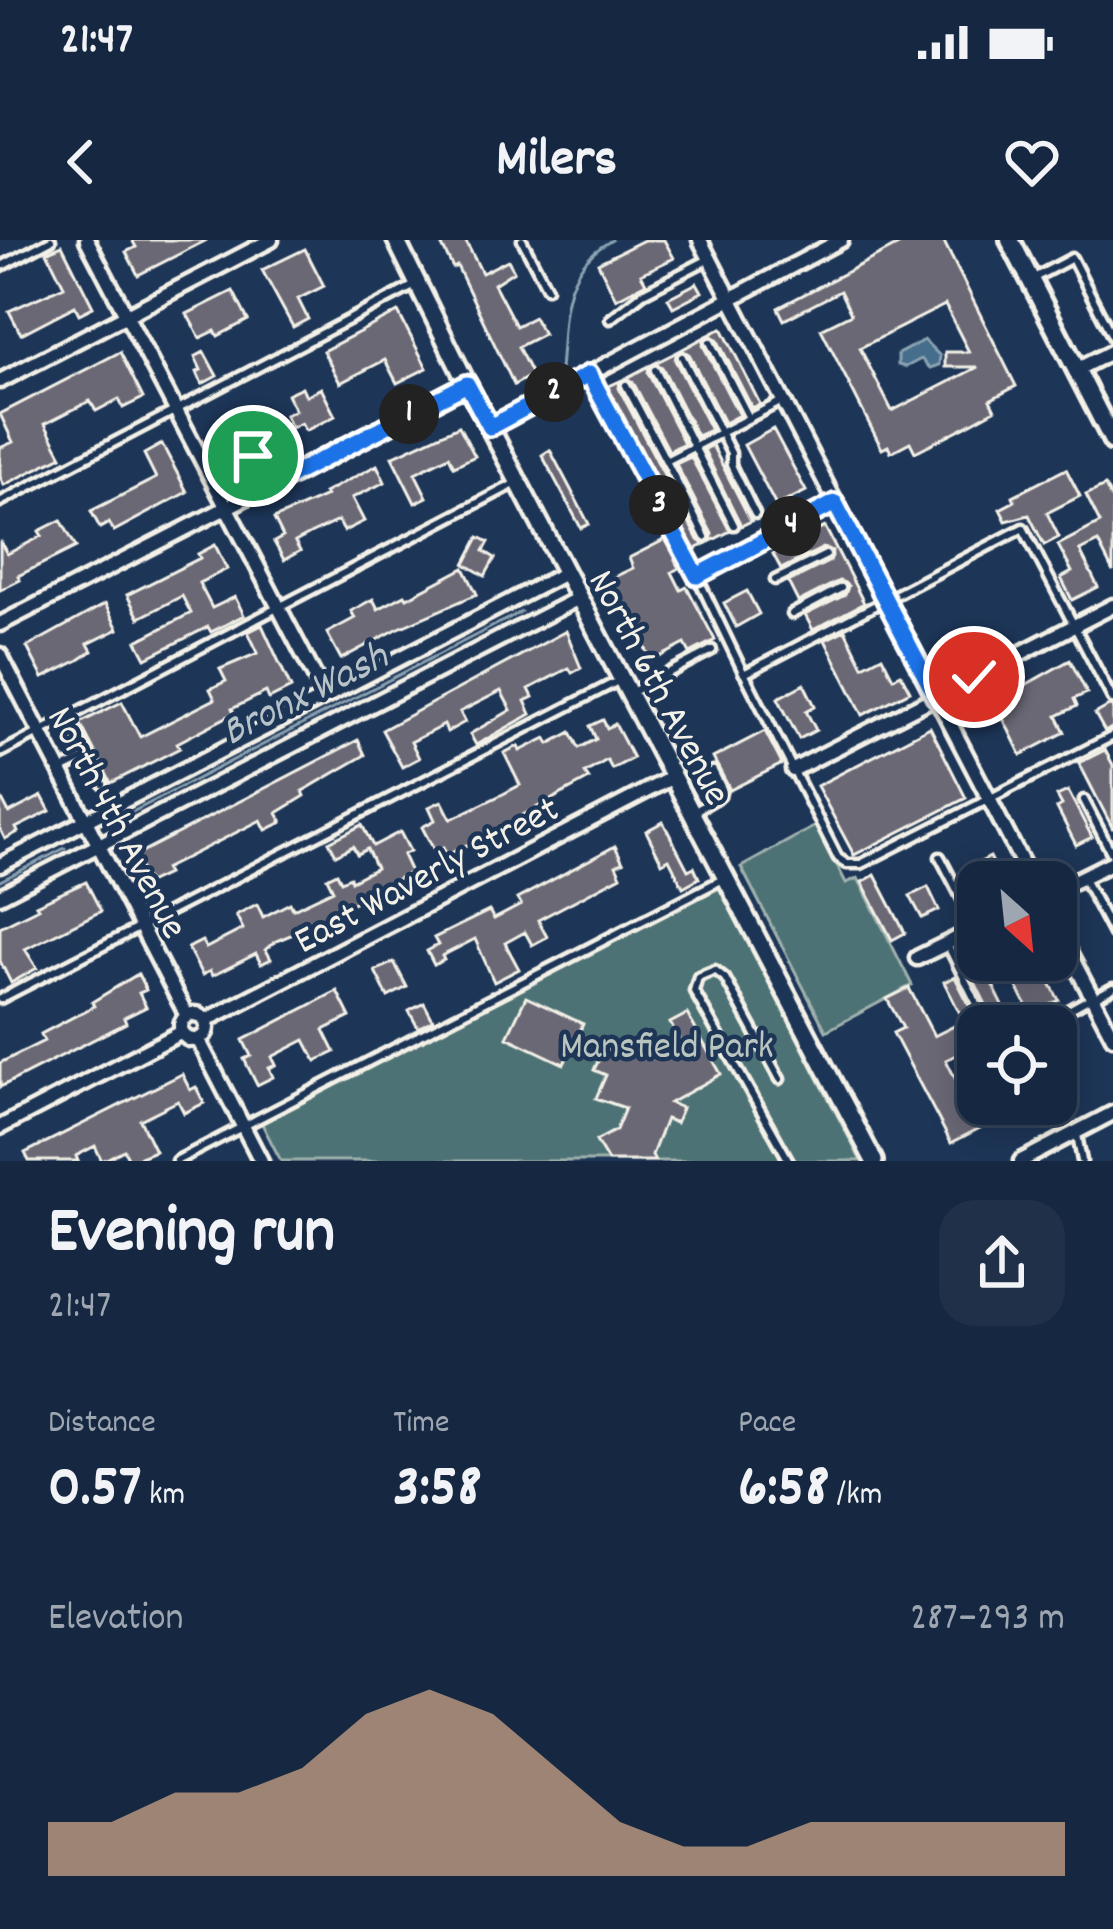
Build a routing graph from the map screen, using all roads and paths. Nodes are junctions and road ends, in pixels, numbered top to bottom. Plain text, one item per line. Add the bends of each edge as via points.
1 (51, 240) edge
2 (87, 240) edge
3 (271, 240) edge
4 (397, 240) edge
5 (523, 240) edge
6 (700, 240) edge
7 (1010, 240) edge
8 (832, 242) edge
9 (709, 259) junction
10 (0, 267) edge
11 (1031, 280) junction
12 (418, 283) junction
13 (548, 287) dead end
14 (730, 299) junction
15 (126, 315) junction
16 (610, 319) dead end
17 (1113, 338) edge
18 (710, 342) dead end
19 (1113, 351) edge
20 (682, 357) dead end
21 (1078, 369) junction
22 (655, 370) dead end
23 (589, 374) junction
24 (0, 380) edge
25 (467, 384) junction
26 (626, 385) dead end
27 (782, 401) junction
28 (174, 408) junction
29 (749, 418) junction
30 (490, 427) junction
31 (241, 432) dead end
32 (721, 432) junction
33 (1113, 441) edge
34 (694, 446) junction
35 (278, 450) dead end
36 (666, 460) junction
37 (270, 466) junction
38 (518, 482) junction
39 (277, 483) junction
40 (0, 502) edge
41 (835, 503) junction
42 (226, 509) junction
43 (755, 514) dead end
44 (734, 525) dead end
45 (705, 537) dead end
46 (826, 554) dead end
47 (566, 573) junction
48 (697, 576) junction
49 (775, 580) dead end
50 (841, 589) dead end
51 (579, 598) junction
52 (886, 602) junction
53 (1113, 606) edge
54 (280, 609) junction
55 (792, 614) dead end
56 (0, 624) edge
57 (1075, 626) junction
58 (712, 650) dead end
59 (0, 655) edge
60 (745, 674) junction
61 (625, 686) junction
62 (325, 696) junction
63 (936, 697) junction
64 (1113, 700) edge
65 (75, 731) dead end
66 (40, 733) junction
67 (1113, 736) edge
68 (0, 753) edge
69 (88, 757) junction
70 (793, 770) junction
71 (59, 771) junction
72 (713, 771) dead end
73 (673, 777) junction
74 (103, 784) dead end
75 (990, 800) junction
76 (1084, 800) dead end
77 (692, 813) junction
78 (85, 821) junction
79 (98, 845) junction
80 (940, 857) dead end
81 (1113, 859) edge
82 (1021, 861) edge
83 (0, 865) edge
84 (1083, 876) junction
85 (726, 878) junction
86 (1077, 879) edge
87 (957, 889) edge
88 (0, 896) edge
89 (142, 926) junction
90 (1113, 934) edge
91 (957, 939) edge
92 (947, 944) junction
93 (917, 958) dead end
94 (1077, 969) edge
95 (1113, 988) edge
96 (1092, 998) junction
97 (0, 999) edge
98 (978, 1005) edge
99 (1077, 1006) edge
100 (188, 1016) junction
101 (205, 1021) junction
102 (182, 1032) junction
103 (1113, 1037) edge
104 (197, 1039) junction
105 (780, 1079) dead end
106 (1113, 1113) edge
107 (243, 1126) junction
108 (0, 1127) edge
109 (1076, 1132) junction
110 (1042, 1156) edge
111 (176, 1161) edge
112 (261, 1161) edge
113 (789, 1161) edge
114 (874, 1161) edge
115 (1021, 1161) edge
116 (1082, 1161) edge

1 - 10 lane
2 - 15 street
3 - 15 street
4 - 12 street, North 6th Avenue
5 - 13 lane
6 - 9 street
7 - 11 main road
8 - 14 street
9 - 14 street
9 - 16 lane
11 - 17 lane via 1072,258
11 - 21 main road
12 - 25 street, North 6th Avenue
12 - 28 lane
14 - 23 street
14 - 27 street
15 - 24 street
15 - 28 street
18 - 29 lane
19 - 21 street
20 - 32 lane
21 - 33 main road
22 - 34 lane
23 - 30 street
23 - 48 lane
25 - 30 street, North 6th Avenue
25 - 39 street
26 - 36 lane
27 - 29 lane
27 - 41 street
28 - 40 lane
28 - 42 street
29 - 32 lane
30 - 38 street, North 6th Avenue
31 - 37 lane via 253,456
32 - 34 lane
32 - 43 lane
34 - 36 lane
34 - 44 lane
35 - 37 lane
36 - 45 lane
37 - 39 lane
38 - 47 street, North 6th Avenue
38 - 54 lane
39 - 42 street
41 - 48 street
41 - 52 street
42 - 54 street
42 - 56 street
46 - 49 lane
47 - 51 street, North 6th Avenue
47 - 62 street
48 - 60 lane
50 - 55 lane
51 - 61 street, North 6th Avenue
51 - 79 street
52 - 57 lane via 1023,528
52 - 60 lane
52 - 63 street
53 - 57 street
54 - 62 street
54 - 66 lane
57 - 63 street
57 - 64 lane
58 - 61 lane
59 - 66 street, North 4th Avenue
60 - 70 lane
61 - 73 street, North 6th Avenue
61 - 89 lane
62 - 78 street
63 - 70 street
63 - 75 street
65 - 69 lane
66 - 68 lane
66 - 71 street, North 4th Avenue
67 - 75 lane
69 - 71 lane
69 - 74 lane
70 - 75 lane via 847,864
71 - 78 street, North 4th Avenue
72 - 77 lane via 720,796
73 - 77 street, North 6th Avenue
73 - 101 street, East Waverly Street
75 - 82 street
76 - 81 lane
77 - 85 street, North 6th Avenue
78 - 79 street, North 4th Avenue
78 - 83 street
79 - 88 street
79 - 89 street, North 4th Avenue
80 - 87 lane
81 - 84 street
84 - 86 street
84 - 90 lane
85 - 107 lane
85 - 114 street, North 6th Avenue
89 - 97 lane
89 - 100 street, North 4th Avenue
91 - 92 street
92 - 93 street
92 - 98 lane
94 - 96 street
95 - 96 lane
96 - 99 lane
96 - 103 street
100 - 101 street
100 - 102 street
101 - 104 street
102 - 104 street
102 - 108 street
104 - 107 street
105 - 113 lane via 725,978 715,970 698,977 694,991
106 - 109 street
107 - 111 lane
107 - 112 street
109 - 110 street
109 - 116 lane
110 - 115 street

